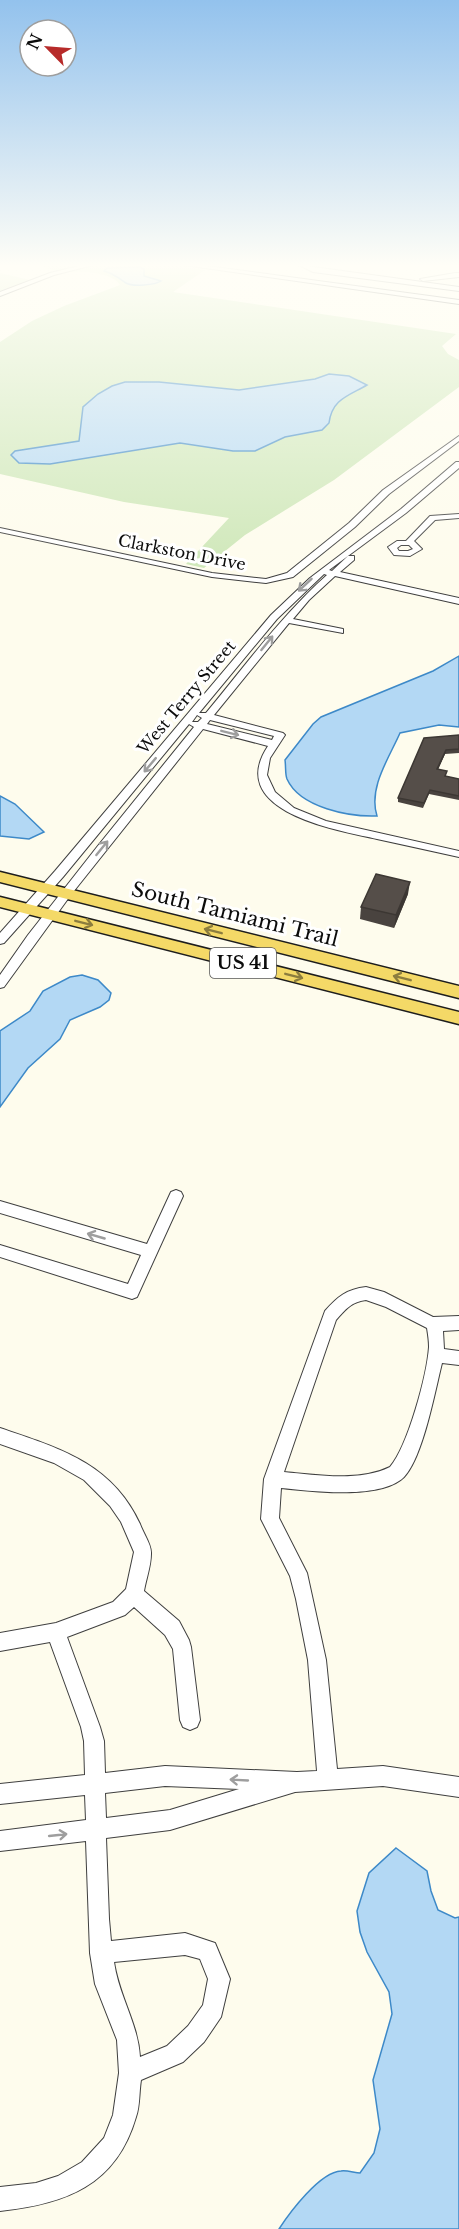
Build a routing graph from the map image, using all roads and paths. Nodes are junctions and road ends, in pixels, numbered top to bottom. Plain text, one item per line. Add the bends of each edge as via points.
1 (459, 438) edge
2 (458, 466) edge
3 (459, 516) edge
4 (386, 525) junction
5 (0, 530) edge
6 (408, 543) dead end
7 (321, 570) junction
8 (333, 574) junction
9 (459, 601) edge
10 (286, 620) junction
11 (340, 631) dead end
12 (190, 718) junction
13 (205, 722) junction
14 (459, 854) edge
15 (0, 877) edge
16 (46, 889) junction
17 (65, 894) junction
18 (0, 902) edge
19 (27, 909) junction
20 (49, 915) junction
21 (0, 940) edge
22 (0, 984) edge
23 (459, 992) edge
24 (459, 1018) edge
25 (177, 1196) dead end
26 (0, 1207) edge
27 (0, 1251) edge
28 (152, 1252) junction
29 (459, 1323) edge
30 (434, 1325) junction
31 (436, 1355) junction
32 (459, 1358) edge
33 (0, 1436) edge
34 (273, 1479) junction
35 (134, 1594) junction
36 (56, 1632) junction
37 (0, 1642) edge
38 (190, 1720) dead end
39 (328, 1780) junction
40 (297, 1782) junction
41 (94, 1783) junction
42 (459, 1787) edge
43 (0, 1794) edge
44 (96, 1830) junction
45 (0, 1841) edge
46 (101, 1953) junction
47 (130, 2073) junction
48 (0, 2199) edge

1 - 5 street, Clarkston Drive via 398,483 290,575 275,580 212,575
2 - 4 street, West Terry Street
3 - 6 street via 433,518
4 - 7 street, West Terry Street
4 - 8 street, West Terry Street
7 - 8 street
7 -> 12 street, West Terry Street via 274,617
8 - 9 street
8 - 10 street, West Terry Street
10 - 11 street
13 -> 10 street, West Terry Street
12 - 13 street
12 -> 16 street, West Terry Street
13 - 14 street via 277,740 263,765 265,784 279,803 299,815 323,824
17 -> 13 street, West Terry Street
15 - 16 main road, South Tamiami Trail / US 41
16 - 17 main road, South Tamiami Trail / US 41
16 - 19 street, West Terry Street
17 - 20 street, West Terry Street
23 -> 17 main road, South Tamiami Trail / US 41
18 - 19 main road, US 41
19 - 20 main road, US 41
19 - 21 street, West Terry Street
20 - 22 street, West Terry Street
20 -> 24 main road, US 41
25 - 28 street
28 -> 26 street
27 - 28 street via 132,1292
29 - 30 street
30 - 31 street
30 - 34 street via 370,1294 352,1294 339,1303 330,1316
31 - 32 street
31 - 34 street via 407,1458 396,1473 379,1480 311,1483
33 - 35 street via 59,1456 90,1474 116,1500 143,1552
34 - 39 street via 270,1520 298,1573 317,1660
35 - 36 street via 119,1609
35 - 38 street via 172,1628 182,1647
36 - 37 street
36 - 41 street via 89,1719 94,1741
39 - 40 street
39 - 42 street via 383,1776
40 -> 41 street via 165,1776
40 - 44 street via 170,1820
41 - 43 street
41 - 44 street
45 -> 44 street
44 - 46 street
46 - 47 street via 106,1984 128,2040
46 - 47 street via 185,1944 207,1952 219,1979 213,2009 196,2034 175,2054
47 - 48 street via 125,2116 112,2146 90,2170 64,2186 36,2195

